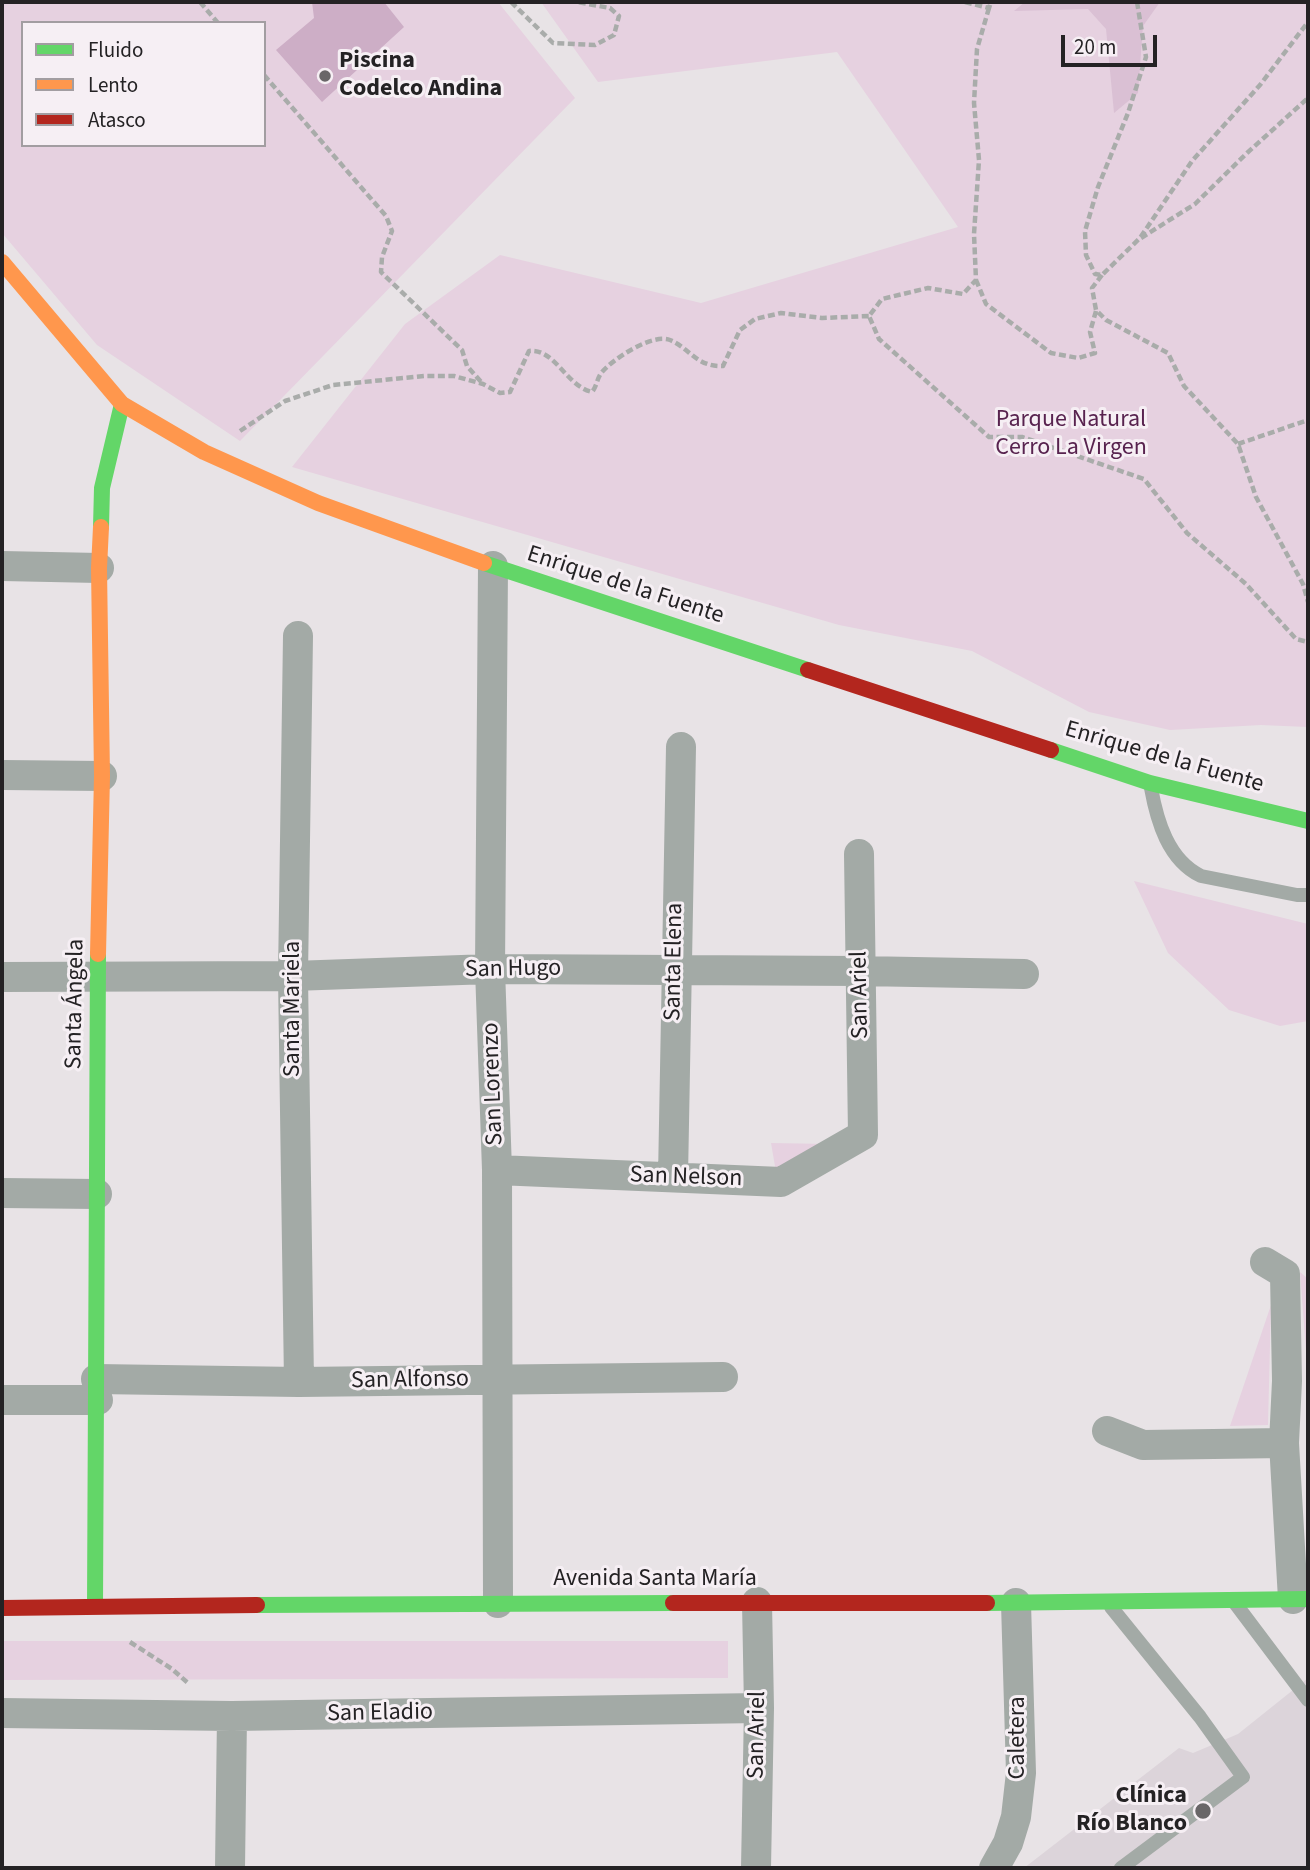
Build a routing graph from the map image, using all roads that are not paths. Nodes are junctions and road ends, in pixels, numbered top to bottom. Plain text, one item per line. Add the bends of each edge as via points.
1 (2, 262) edge
2 (122, 404) junction
3 (2, 566) edge
4 (493, 566) junction
5 (99, 568) junction
6 (298, 636) dead end
7 (681, 747) dead end
8 (2, 775) edge
9 (102, 776) junction
10 (1150, 783) junction
11 (1308, 821) edge
12 (859, 855) dead end
13 (1308, 895) edge
14 (490, 969) junction
15 (675, 969) junction
16 (860, 971) junction
17 (1024, 974) dead end
18 (98, 976) junction
19 (293, 976) junction
20 (2, 977) edge
21 (863, 1135) joint
22 (497, 1170) junction
23 (673, 1177) junction
24 (2, 1193) edge
25 (97, 1194) junction
26 (1265, 1262) dead end
27 (723, 1377) dead end
28 (498, 1380) junction
29 (1298, 1381) edge
30 (299, 1382) junction
31 (97, 1390) junction
32 (2, 1400) edge
33 (1107, 1431) dead end
34 (1284, 1443) junction
35 (1232, 1599) junction
36 (1301, 1599) edge
37 (1106, 1600) junction
38 (757, 1602) junction
39 (498, 1603) junction
40 (1016, 1603) junction
41 (95, 1606) junction
42 (2, 1608) edge
43 (1308, 1700) edge
44 (759, 1708) junction
45 (2, 1713) edge
46 (232, 1716) junction
47 (230, 1868) edge
48 (756, 1868) edge
49 (994, 1868) edge
50 (1121, 1868) edge

1 - 2 street, Enrique de la Fuente
2 - 4 street, Enrique de la Fuente via 206,453 318,503
2 - 5 street, Santa Ángela via 102,488
3 - 5 street
4 - 10 street, Enrique de la Fuente
4 - 14 street, San Lorenzo
5 - 9 street, Santa Ángela
6 - 19 street, Santa Mariela
7 - 15 street, Santa Elena
8 - 9 street
9 - 18 street, Santa Ángela
10 - 11 street, Enrique de la Fuente
10 - 13 lane via 1155,812 1171,847 1190,870 1201,876
12 - 16 street, San Ariel
14 - 15 street, San Hugo
14 - 19 street, San Hugo
14 - 22 street, San Lorenzo
15 - 16 street, San Hugo
15 - 23 street, Santa Elena
16 - 17 street, San Hugo
16 - 21 street, San Ariel
18 - 19 street, San Hugo
18 - 20 street, San Hugo
18 - 25 street, Santa Ángela
19 - 30 street, Santa Mariela
21 - 23 street, San Nelson via 780,1182
22 - 23 street, San Nelson
22 - 28 street, San Lorenzo
24 - 25 street
25 - 31 street, Santa Ángela
26 - 29 street via 1285,1273
27 - 28 street, San Alfonso
28 - 30 street, San Alfonso
28 - 39 street, San Lorenzo
29 - 34 street
30 - 31 street, San Alfonso
31 - 32 street, San Alfonso
31 - 41 street, Santa Ángela
33 - 34 street via 1143,1445
34 - 36 street
35 - 36 street, Avenida Santa María
35 - 37 street, Avenida Santa María
35 - 43 lane
37 - 40 street, Avenida Santa María
37 - 50 lane via 1243,1777
38 - 39 street, Avenida Santa María
38 - 40 street, Avenida Santa María
38 - 44 street, San Ariel
39 - 41 street, Avenida Santa María
40 - 49 street, Caletera via 1021,1773 1016,1817
41 - 42 street, Avenida Santa María
44 - 46 street, San Eladio
44 - 48 street, San Ariel
45 - 46 street, San Eladio
46 - 47 street

